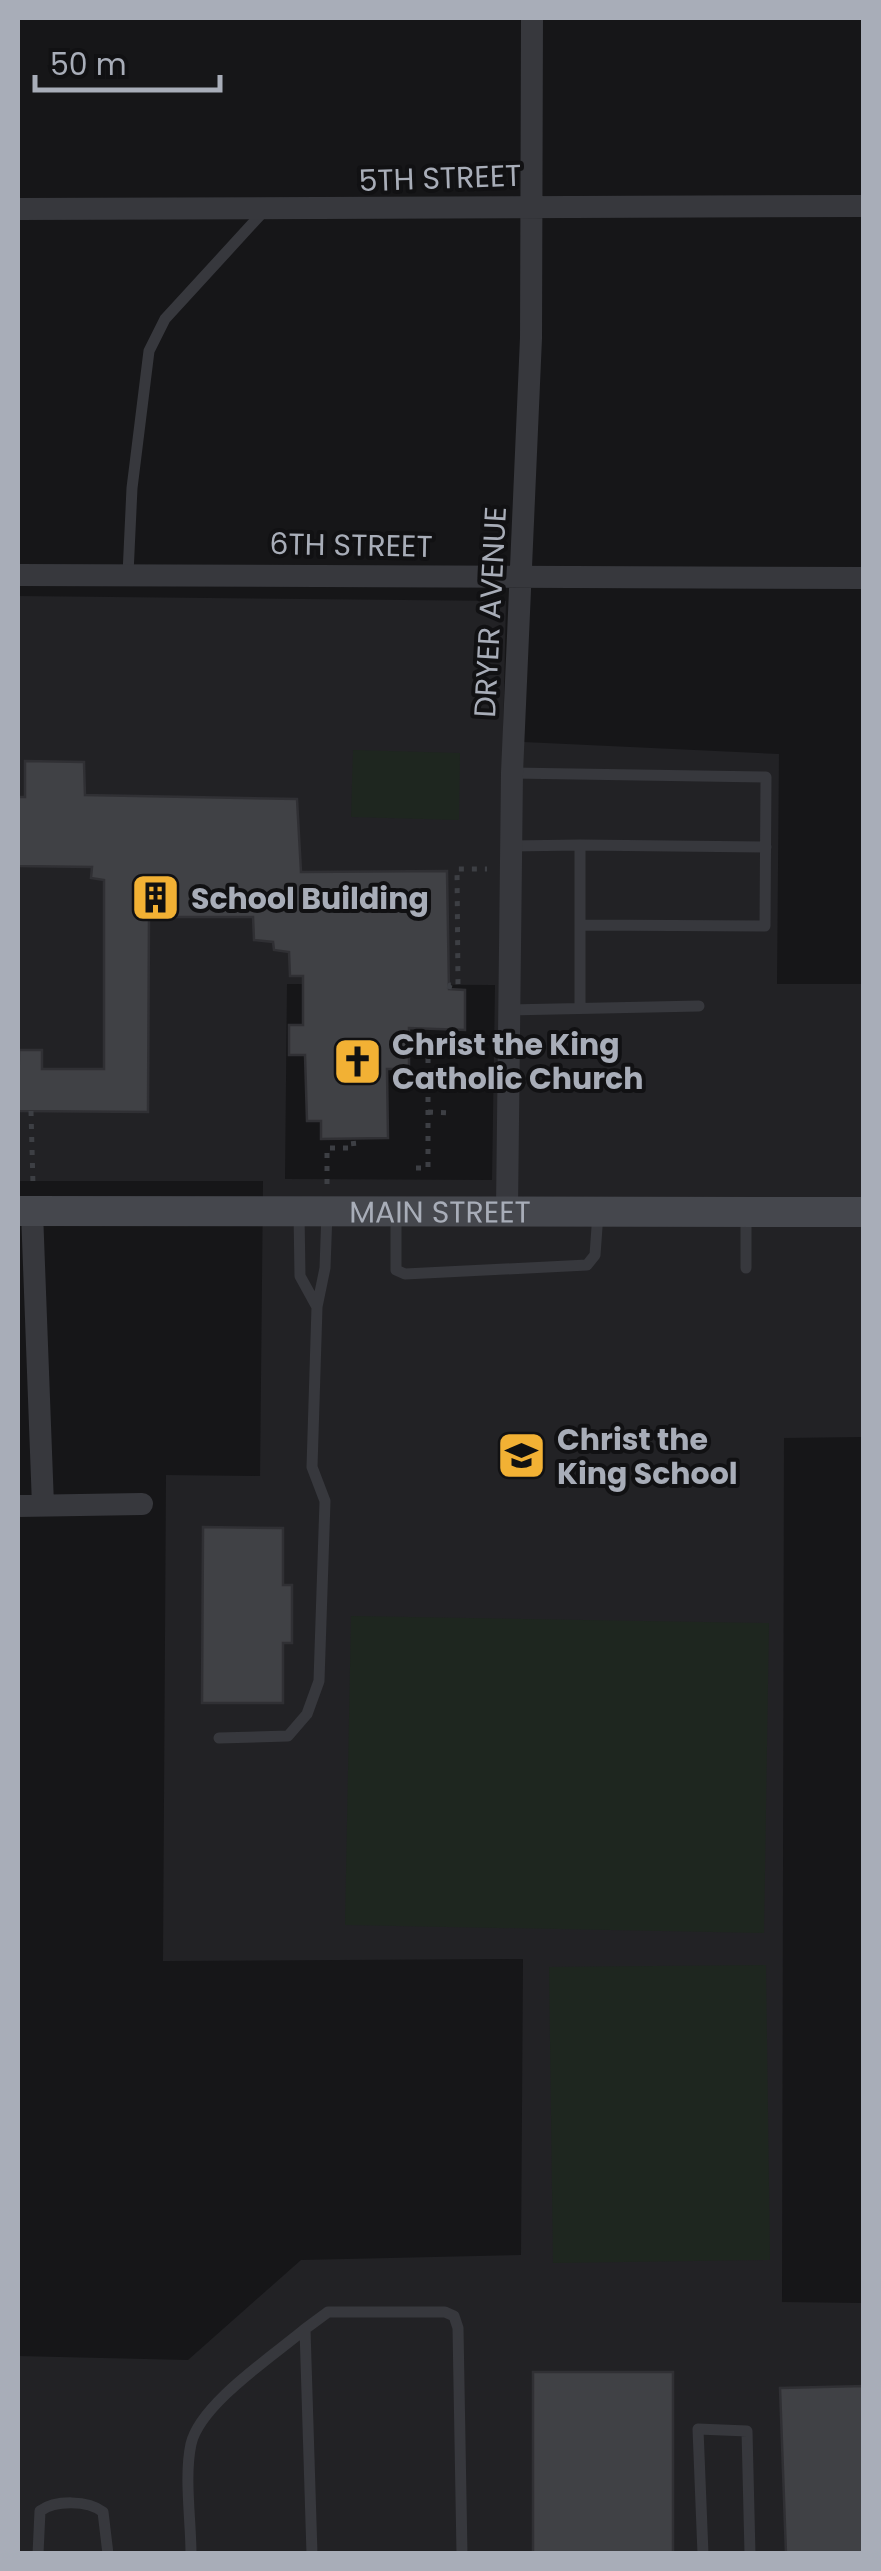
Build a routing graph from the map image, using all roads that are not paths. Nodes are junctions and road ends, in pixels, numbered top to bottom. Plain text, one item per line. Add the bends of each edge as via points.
1 (532, 18) edge
2 (528, 206) junction
3 (864, 206) edge
4 (18, 210) edge
5 (264, 211) junction
6 (128, 574) junction
7 (18, 575) edge
8 (523, 578) junction
9 (864, 578) edge
10 (512, 773) junction
11 (580, 846) junction
12 (766, 847) junction
13 (510, 858) junction
14 (580, 925) junction
15 (580, 1006) junction
16 (699, 1006) dead end
17 (508, 1010) junction
18 (28, 1202) edge
19 (507, 1209) junction
20 (313, 1212) junction
21 (396, 1212) junction
22 (864, 1212) edge
23 (598, 1213) junction
24 (746, 1214) junction
25 (746, 1268) dead end
26 (317, 1307) junction
27 (142, 1504) dead end
28 (43, 1505) junction
29 (18, 1506) edge
30 (219, 1738) dead end
31 (305, 2329) junction
32 (38, 2554) edge
33 (108, 2554) edge
34 (192, 2554) edge
35 (312, 2554) edge
36 (462, 2554) edge
37 (702, 2554) edge
38 (750, 2554) edge

1 - 2 street, DRYER AVENUE
2 - 3 street, 5TH STREET
2 - 5 street, 5TH STREET
2 - 8 street, DRYER AVENUE
4 - 5 street, 5TH STREET
5 - 6 lane via 166,319 149,352
6 - 7 street, 6TH STREET
6 - 8 street, 6TH STREET
8 - 9 street, 6TH STREET
8 - 10 street, DRYER AVENUE
10 - 12 lane via 766,778
10 - 13 street, DRYER AVENUE
11 - 12 lane
11 - 13 lane
11 - 14 lane
12 - 14 lane via 765,926
13 - 17 street, DRYER AVENUE
14 - 15 lane
15 - 16 lane
15 - 17 lane
17 - 19 street, DRYER AVENUE
18 - 20 main road, MAIN STREET
18 - 28 street
19 - 21 main road, MAIN STREET
19 - 23 main road, MAIN STREET
20 - 21 main road, MAIN STREET
20 - 26 lane
20 - 26 lane via 300,1276
21 - 23 lane via 396,1270 405,1274 587,1266 595,1256
22 - 24 main road, MAIN STREET
23 - 24 main road, MAIN STREET
24 - 25 lane
26 - 30 lane via 312,1468 325,1501 319,1682 307,1714 288,1736
27 - 28 street
28 - 29 street
31 - 34 lane via 212,2408 196,2431
31 - 35 lane
31 - 36 lane via 328,2312 454,2316
32 - 33 lane via 40,2511 50,2504 94,2505 103,2512
37 - 38 lane via 698,2429 747,2431

